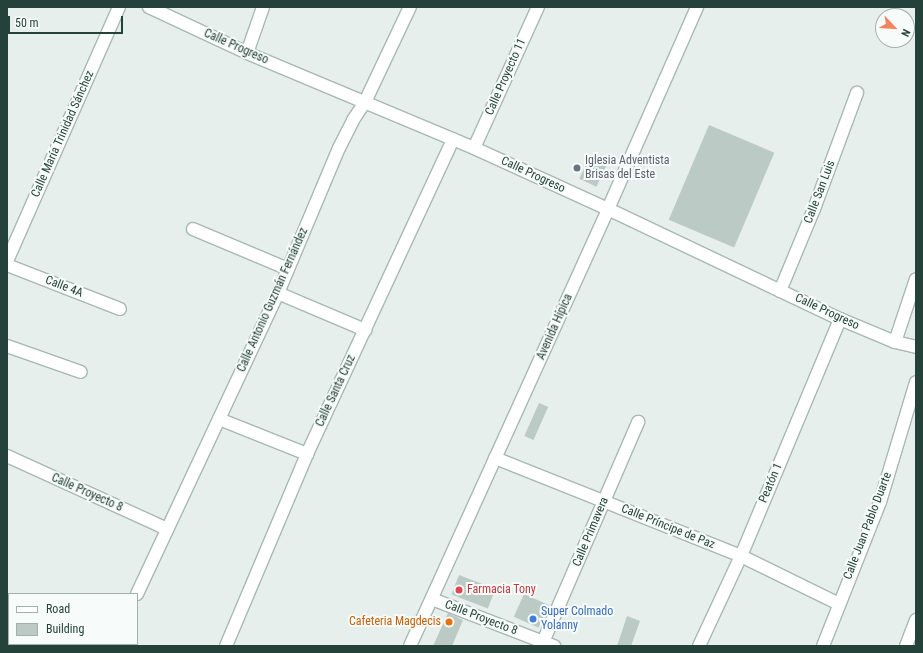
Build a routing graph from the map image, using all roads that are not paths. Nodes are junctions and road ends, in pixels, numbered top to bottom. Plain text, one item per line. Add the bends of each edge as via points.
1 (119, 7) edge
2 (149, 7) edge
3 (263, 7) edge
4 (410, 7) edge
5 (538, 7) edge
6 (697, 7) edge
7 (247, 53) junction
8 (857, 93) dead end
9 (365, 102) junction
10 (453, 139) junction
11 (474, 148) junction
12 (608, 209) junction
13 (193, 229) dead end
14 (7, 261) edge
15 (7, 264) edge
16 (288, 268) junction
17 (916, 279) edge
18 (780, 291) junction
19 (278, 293) junction
20 (120, 309) dead end
21 (840, 320) junction
22 (365, 330) junction
23 (895, 342) junction
24 (7, 346) edge
25 (916, 347) edge
26 (81, 372) dead end
27 (916, 382) edge
28 (218, 419) junction
29 (638, 422) dead end
30 (307, 454) junction
31 (7, 456) edge
32 (495, 458) junction
33 (604, 501) junction
34 (167, 529) junction
35 (741, 556) junction
36 (137, 593) edge
37 (432, 599) junction
38 (839, 604) junction
39 (916, 620) edge
40 (548, 644) edge
41 (226, 646) edge
42 (410, 646) edge
43 (699, 646) edge
44 (823, 646) edge
45 (906, 646) edge

1 - 14 street, Calle María Trinidad Sánchez
2 - 7 street, Calle Progreso
3 - 7 street
4 - 9 street, Calle Antonio Guzmán Fernández
5 - 11 street, Calle Proyecto 11
6 - 12 street, Avenida Hípica
7 - 9 street, Calle Progreso
8 - 18 street, Calle San Luis
9 - 10 street, Calle Progreso
9 - 16 street, Calle Antonio Guzmán Fernández via 339,148
10 - 11 street, Calle Progreso
10 - 22 street, Calle Santa Cruz
11 - 12 street, Calle Progreso
12 - 18 street, Calle Progreso
12 - 32 street, Avenida Hípica
13 - 16 street
15 - 20 street, Calle 4A
16 - 19 street, Calle Antonio Guzmán Fernández
17 - 23 street
18 - 21 street, Calle Progreso
19 - 22 street
19 - 28 street, Calle Antonio Guzmán Fernández
21 - 23 street, Calle Progreso
21 - 35 street, Peatón 1
22 - 30 street, Calle Santa Cruz
23 - 25 street, Calle Progreso
24 - 26 street
27 - 38 street, Calle Juan Pablo Duarte via 880,502
28 - 30 street
28 - 34 street, Calle Antonio Guzmán Fernández
29 - 33 street, Calle Primavera
30 - 41 street, Calle Santa Cruz
31 - 34 street, Calle Proyecto 8
32 - 33 street, Calle Príncipe de Paz
32 - 37 street, Avenida Hípica
33 - 35 street, Calle Príncipe de Paz
33 - 40 street, Calle Primavera
34 - 36 street, Calle Antonio Guzmán Fernández
35 - 38 street, Calle Príncipe de Paz
35 - 43 street, Peatón 1
37 - 40 street, Calle Proyecto 8
37 - 42 street, Avenida Hípica
38 - 44 street, Calle Juan Pablo Duarte
39 - 45 street

